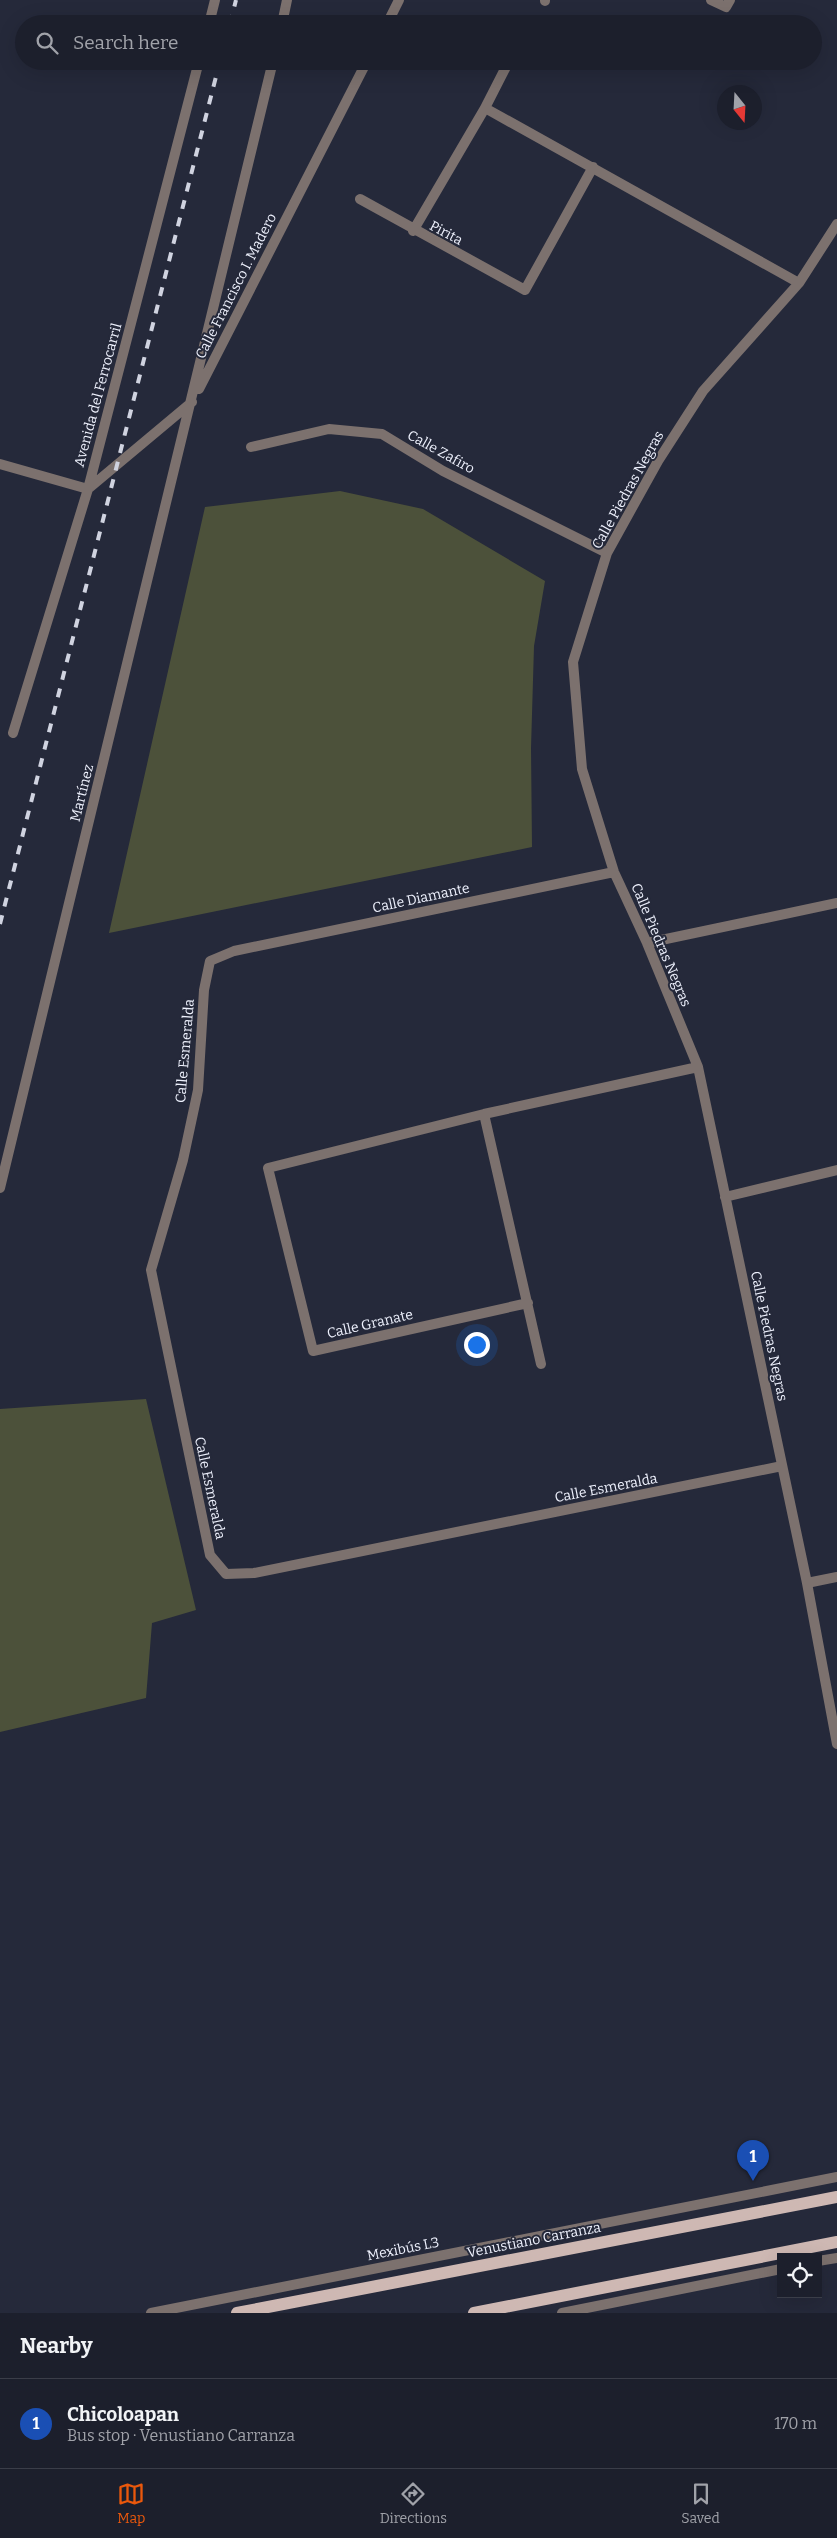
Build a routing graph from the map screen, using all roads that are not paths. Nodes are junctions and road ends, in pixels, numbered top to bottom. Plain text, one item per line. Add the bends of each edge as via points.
1 (215, 0) edge
2 (287, 0) edge
3 (399, 0) edge
4 (711, 0) edge
5 (730, 0) edge
6 (211, 15) edge
7 (284, 15) edge
8 (392, 15) edge
9 (197, 70) edge
10 (271, 70) edge
11 (363, 70) edge
12 (504, 70) edge
13 (485, 108) junction
14 (593, 168) junction
15 (360, 199) dead end
16 (837, 224) edge
17 (413, 231) junction
18 (799, 283) junction
19 (191, 403) junction
20 (250, 447) dead end
21 (0, 464) edge
22 (88, 489) junction
23 (607, 553) junction
24 (13, 733) dead end
25 (614, 872) junction
26 (837, 903) edge
27 (647, 943) junction
28 (234, 951) joint
29 (698, 1067) junction
30 (484, 1114) junction
31 (837, 1170) edge
32 (0, 1188) edge
33 (725, 1197) junction
34 (528, 1303) junction
35 (541, 1364) dead end
36 (782, 1466) junction
37 (837, 1576) edge
38 (807, 1583) junction
39 (837, 1744) edge
40 (837, 2177) edge
41 (837, 2196) edge
42 (837, 2242) edge
43 (837, 2258) edge
44 (822, 2260) edge
45 (777, 2270) edge
46 (151, 2313) edge
47 (237, 2313) edge
48 (474, 2313) edge
49 (562, 2313) edge

1 - 6 street
2 - 7 street
3 - 8 street
4 - 5 street via 726,7
9 - 22 street, Avenida del Ferrocarril
10 - 19 street
11 - 19 street, Calle Francisco I. Madero
12 - 13 street, Pirita
13 - 14 street
13 - 17 street, Pirita
14 - 17 street, Pirita via 525,290
14 - 18 street
15 - 17 street
16 - 18 street, Calle Piedras Negras
18 - 23 street, Calle Piedras Negras via 703,391 658,461
19 - 22 street, Calle Francisco I. Madero
19 - 32 street, Martínez
20 - 23 street, Calle Zafiro via 329,429 382,434 443,471
21 - 22 street
22 - 24 street, Avenida del Ferrocarril
23 - 25 street, Calle Piedras Negras via 573,662 582,769
25 - 27 street, Calle Piedras Negras
25 - 28 street, Calle Diamante
26 - 27 street
27 - 29 street, Calle Piedras Negras
28 - 36 street, Calle Esmeralda via 210,962 204,990 198,1090 183,1160 151,1270 210,1555 226,1574 254,1573
29 - 30 street, Calle Granate
29 - 33 street, Calle Piedras Negras
30 - 34 street
30 - 34 street, Calle Granate via 268,1168 313,1351
31 - 33 street
33 - 36 street, Calle Piedras Negras
34 - 35 street
36 - 38 street, Calle Piedras Negras
37 - 38 street
38 - 39 street, Calle Piedras Negras
40 - 46 street, Mexibús L3
41 - 47 main road, Venustiano Carranza
42 - 48 main road
43 - 44 street
45 - 49 street

